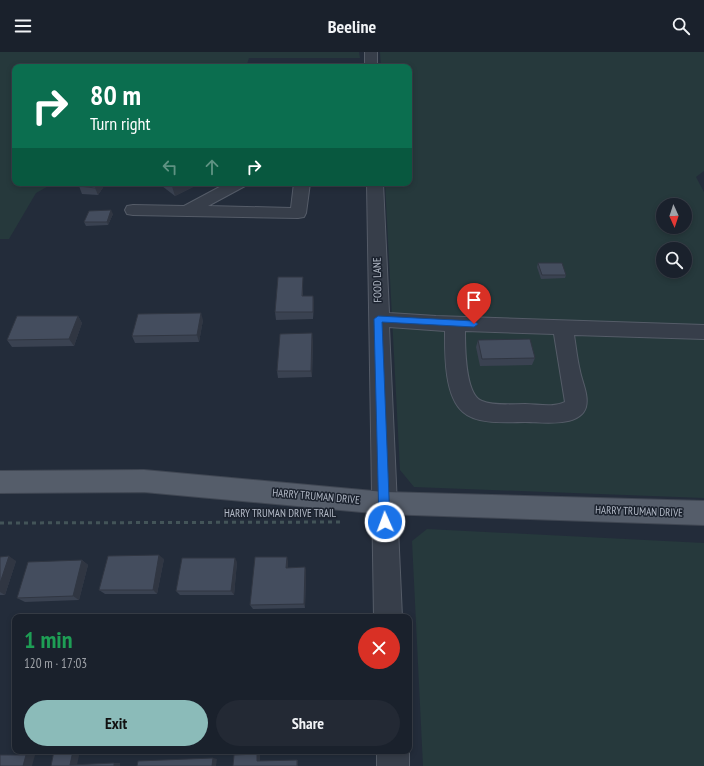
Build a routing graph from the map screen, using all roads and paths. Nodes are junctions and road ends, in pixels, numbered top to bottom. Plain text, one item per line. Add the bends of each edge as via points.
1 (371, 52) edge
2 (371, 64) edge
3 (233, 186) edge
4 (302, 186) edge
5 (375, 186) edge
6 (133, 210) dead end
7 (186, 211) junction
8 (378, 319) junction
9 (455, 323) junction
10 (563, 327) junction
11 (704, 332) edge
12 (0, 482) edge
13 (384, 502) junction
14 (704, 513) edge
15 (345, 522) dead end
16 (0, 523) edge
17 (388, 614) edge
18 (393, 754) edge
19 (393, 766) edge

1 - 2 street
3 - 7 street
4 - 7 street via 298,213
5 - 8 street, FOOD LANE
6 - 7 street
8 - 9 street
8 - 13 street, FOOD LANE
9 - 10 street
9 - 10 street via 456,354 463,398 471,406 484,411 508,413 558,414 575,407 576,398
10 - 11 street
12 - 13 main road, HARRY TRUMAN DRIVE via 144,481
13 - 14 main road, HARRY TRUMAN DRIVE
13 - 17 street, FOOD LANE
15 - 16 path, HARRY TRUMAN DRIVE TRAIL
18 - 19 street

